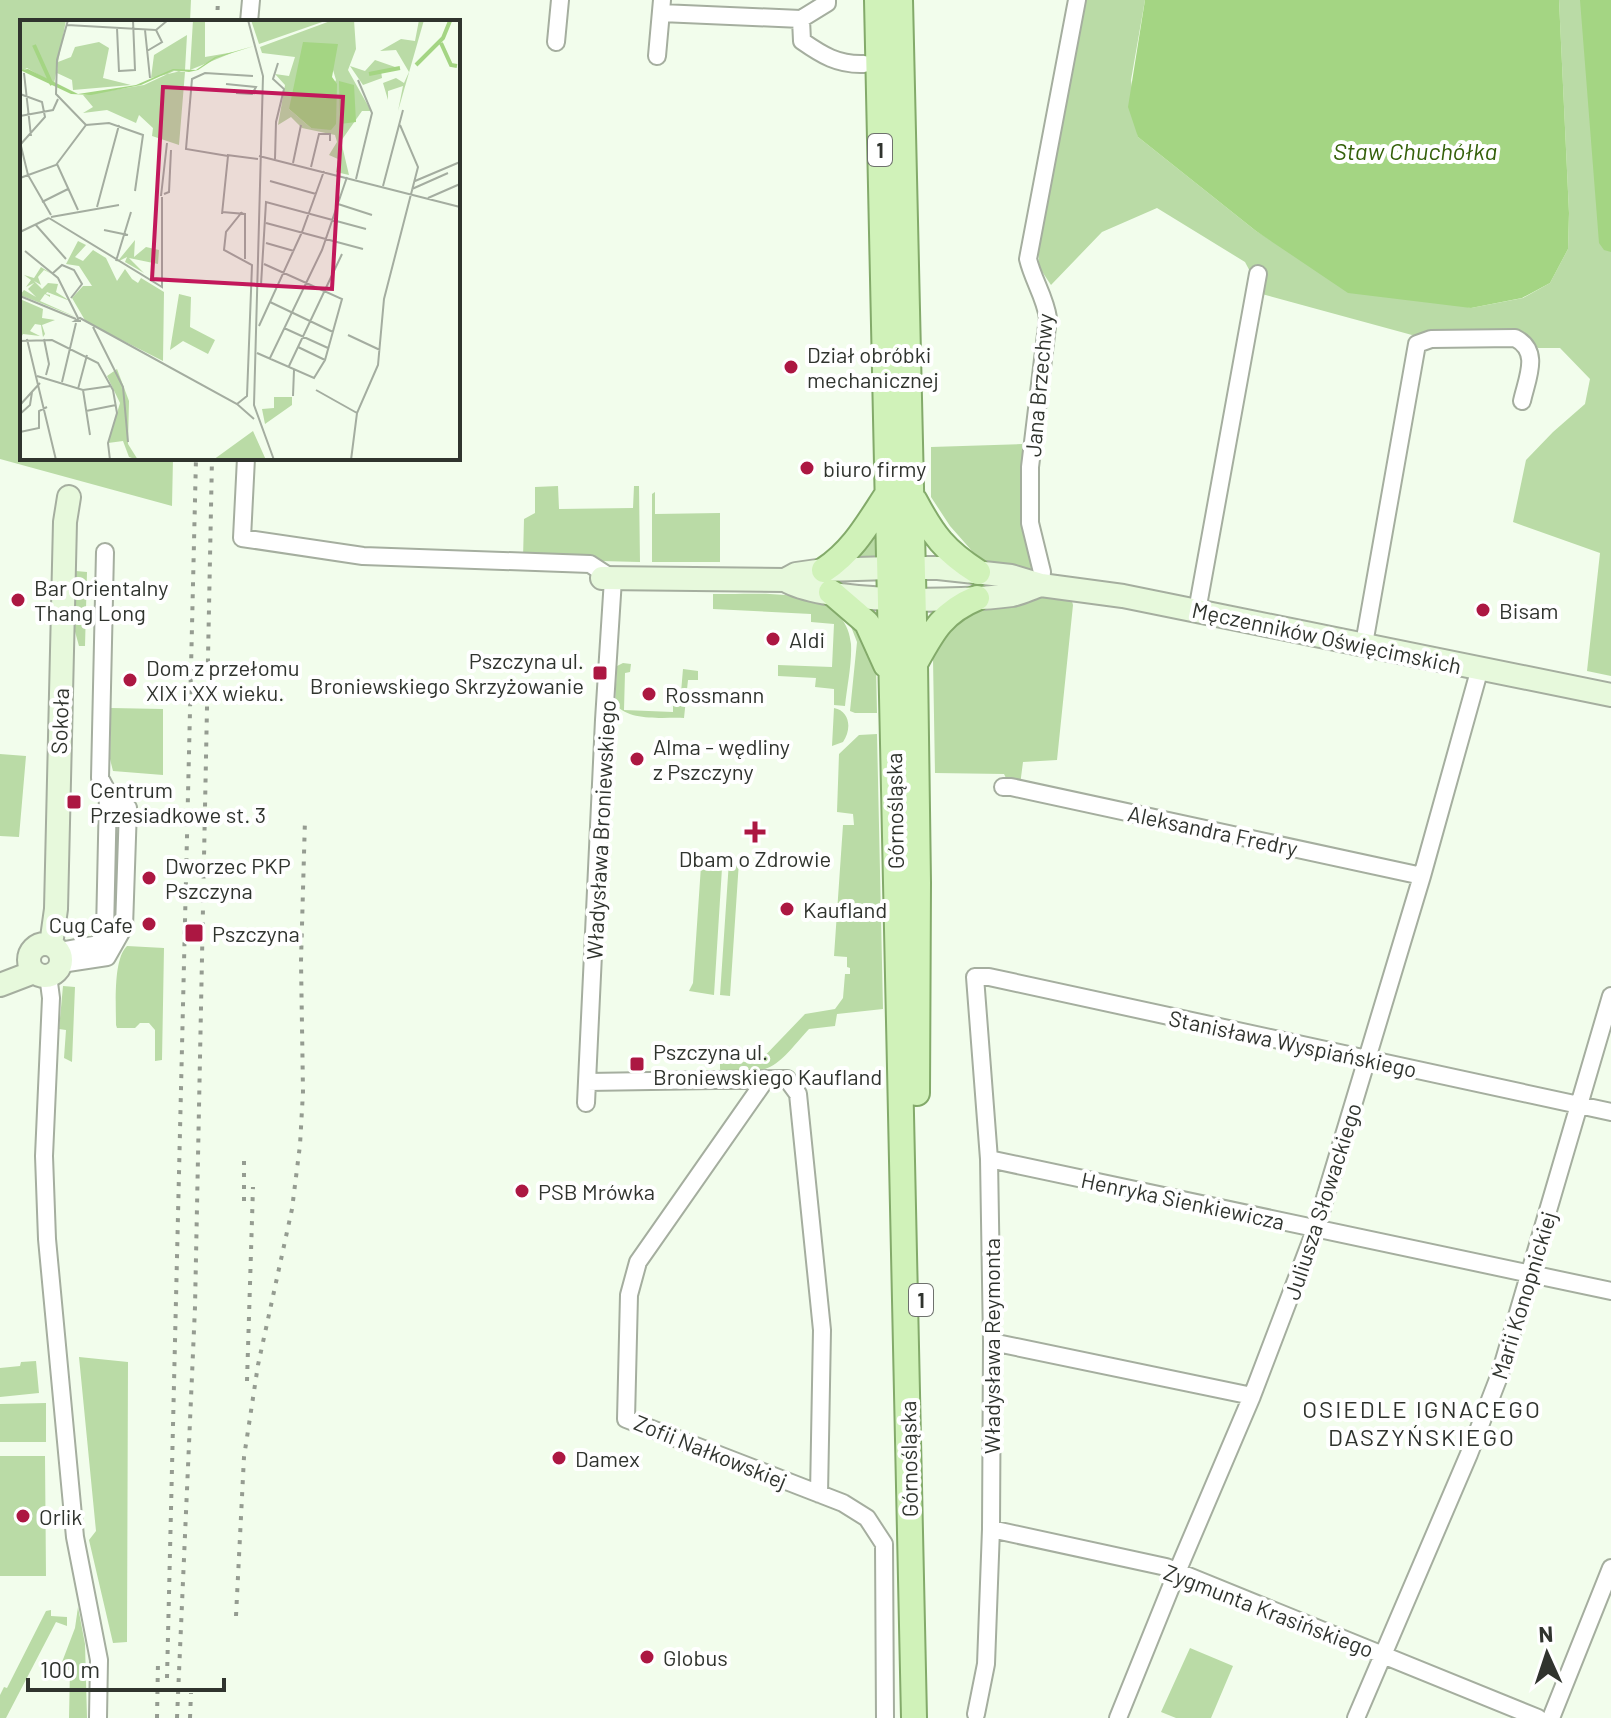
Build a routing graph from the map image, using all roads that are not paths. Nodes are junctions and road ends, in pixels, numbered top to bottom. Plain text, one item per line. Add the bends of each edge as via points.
1 (251, 0) edge
2 (560, 0) edge
3 (827, 0) edge
4 (877, 0) edge
5 (900, 0) edge
6 (1077, 0) edge
7 (662, 7) edge
8 (801, 19) junction
9 (249, 20) edge
10 (556, 42) dead end
11 (657, 56) dead end
12 (864, 64) dead end
13 (1258, 274) dead end
14 (1522, 401) dead end
15 (246, 460) edge
16 (900, 494) junction
17 (69, 497) dead end
18 (105, 552) dead end
19 (902, 568) junction
20 (978, 572) junction
21 (608, 578) junction
22 (827, 581) junction
23 (1041, 585) junction
24 (977, 598) junction
25 (902, 599) junction
26 (1197, 611) junction
27 (1364, 644) junction
28 (915, 664) junction
29 (1480, 668) junction
30 (891, 677) junction
31 (1611, 695) edge
32 (1003, 787) dead end
33 (1422, 876) junction
34 (47, 961) junction
35 (0, 969) edge
36 (975, 977) joint
37 (0, 985) edge
38 (1611, 996) edge
39 (1368, 1059) junction
40 (766, 1079) junction
41 (587, 1082) junction
42 (586, 1103) dead end
43 (1579, 1105) junction
44 (1611, 1112) edge
45 (989, 1159) junction
46 (1316, 1228) junction
47 (1530, 1273) junction
48 (1611, 1291) edge
49 (992, 1342) junction
50 (1252, 1396) junction
51 (819, 1494) junction
52 (991, 1529) junction
53 (1611, 1568) edge
54 (1177, 1572) junction
55 (1604, 1606) edge
56 (1382, 1654) junction
57 (976, 1714) dead end
58 (98, 1718) edge
59 (885, 1718) edge
60 (914, 1718) edge
61 (930, 1718) edge
62 (1118, 1718) edge
63 (1356, 1718) edge
64 (1538, 1718) edge
65 (1551, 1718) edge

1 - 9 street
2 - 10 street
3 - 8 street
4 - 16 main road, Górnośląska / 1
5 - 16 main road, Górnośląska / 1
6 - 23 street, Jana Brzechwy via 1028,259 1048,318 1030,467 1030,523
7 - 8 street
7 - 11 street
8 - 12 street via 802,41 847,65
13 - 26 street
14 - 27 street via 1531,354 1521,341 1431,339 1417,344
15 - 21 street via 242,538 363,556 590,564
16 - 19 main road, Górnośląska / 1
16 - 20 main road via 953,556
16 - 22 main road
17 - 34 street, Sokoła via 56,909
18 - 34 street via 104,786 128,808 124,927 107,957
19 - 20 street, Męczenników Oświęcimskich
19 - 22 street, Męczenników Oświęcimskich
19 - 25 main road, Górnośląska / 1
20 - 23 street, Męczenników Oświęcimskich
21 - 22 street, Męczenników Oświęcimskich via 785,580 796,574
21 - 41 street, Władysława Broniewskiego
22 - 25 street, Męczenników Oświęcimskich
22 - 30 main road via 867,623
23 - 24 street, Męczenników Oświęcimskich
23 - 26 street, Męczenników Oświęcimskich
24 - 25 street, Męczenników Oświęcimskich
24 - 28 main road via 950,612
25 - 28 main road, Górnośląska / 1
25 - 30 main road, Górnośląska / 1
26 - 27 street, Męczenników Oświęcimskich
27 - 29 street, Męczenników Oświęcimskich
28 - 61 main road, Górnośląska / 1 via 917,1122
29 - 31 street, Męczenników Oświęcimskich
29 - 33 street, Juliusza Słowackiego
30 - 60 main road, Górnośląska / 1
32 - 33 street, Aleksandra Fredry
33 - 39 street, Juliusza Słowackiego
34 - 35 street
34 - 37 street
34 - 58 street, Sokoła via 47,1239 75,1537 99,1660
36 - 39 street, Stanisława Wyspiańskiego
36 - 45 street, Władysława Reymonta
38 - 43 street, Marii Konopnickiej
39 - 43 street, Stanisława Wyspiańskiego
39 - 46 street, Juliusza Słowackiego
40 - 41 street
40 - 51 street via 787,1079 798,1094 822,1330
40 - 51 street, Zofii Nałkowskiej via 638,1262 629,1295 626,1419
41 - 42 street, Władysława Broniewskiego
43 - 44 street, Stanisława Wyspiańskiego
43 - 47 street, Marii Konopnickiej
45 - 46 street, Henryka Sienkiewicza
45 - 49 street, Władysława Reymonta
46 - 47 street, Henryka Sienkiewicza
46 - 50 street, Juliusza Słowackiego
47 - 48 street, Henryka Sienkiewicza
47 - 56 street, Marii Konopnickiej via 1469,1454
49 - 50 street
49 - 52 street, Władysława Reymonta
50 - 54 street, Juliusza Słowackiego
51 - 59 street, Zofii Nałkowskiej via 867,1518 884,1544
52 - 54 street, Zygmunta Krasińskiego
52 - 57 street, Władysława Reymonta via 986,1664
53 - 55 street
54 - 56 street, Zygmunta Krasińskiego
54 - 62 street, Juliusza Słowackiego
55 - 65 street
56 - 63 street, Marii Konopnickiej
56 - 64 street, Zygmunta Krasińskiego

